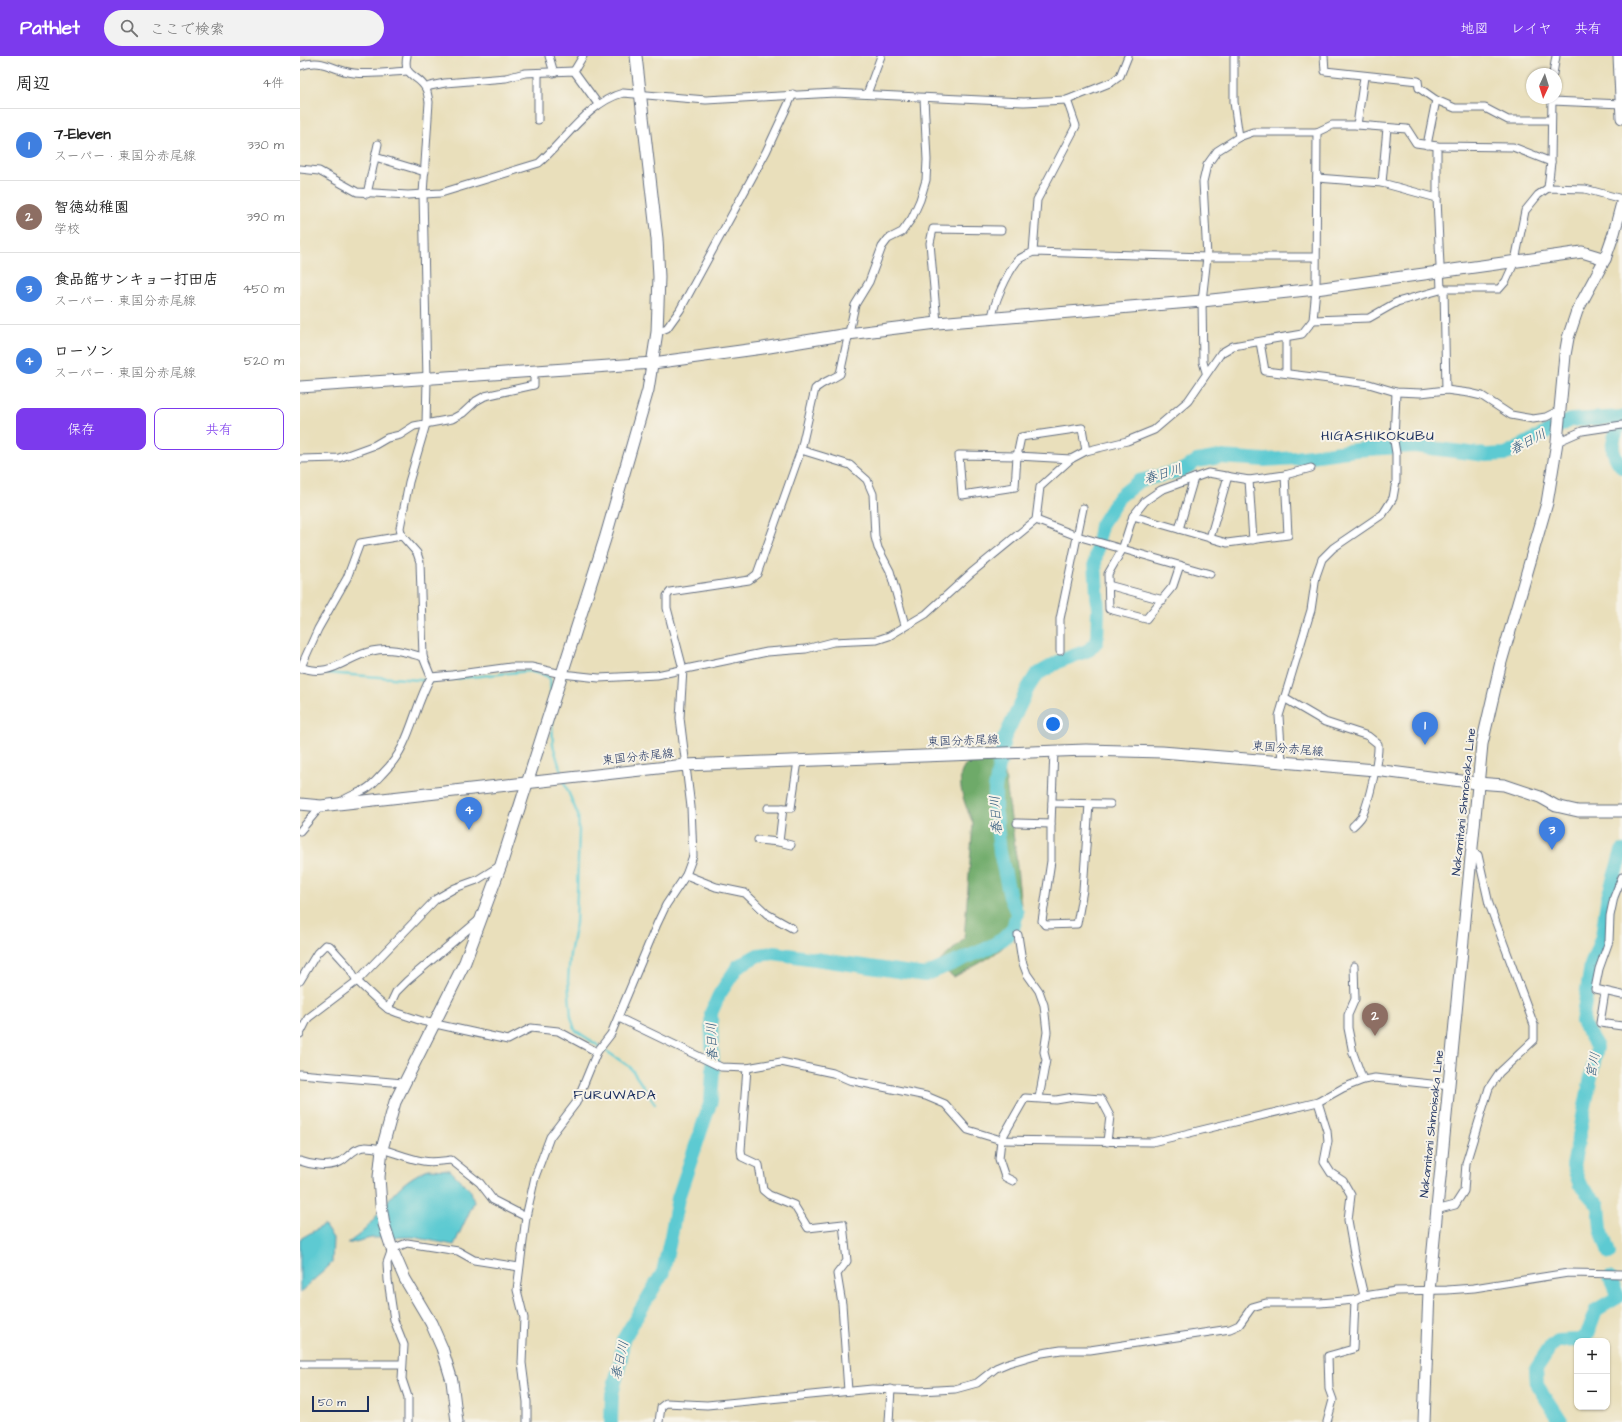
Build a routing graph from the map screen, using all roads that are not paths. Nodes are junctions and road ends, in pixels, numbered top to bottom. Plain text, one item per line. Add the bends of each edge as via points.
1 (407, 56) edge
2 (549, 56) edge
3 (583, 56) edge
4 (636, 56) edge
5 (881, 56) edge
6 (1128, 56) edge
7 (1234, 56) edge
8 (1324, 56) edge
9 (1556, 56) edge
10 (1619, 56) edge
11 (300, 66) edge
12 (1554, 68) edge
13 (407, 71) junction
14 (574, 71) junction
15 (554, 73) junction
16 (538, 74) junction
17 (1364, 77) junction
18 (426, 88) junction
19 (641, 94) junction
20 (793, 94) junction
21 (867, 94) junction
22 (924, 98) junction
23 (1067, 100) junction
24 (1436, 100) junction
25 (1562, 101) edge
26 (598, 104) junction
27 (1552, 104) edge
28 (1622, 104) edge
29 (1622, 118) edge
30 (538, 120) dead end
31 (1551, 120) junction
32 (1357, 125) junction
33 (1387, 128) junction
34 (1317, 132) junction
35 (1239, 137) junction
36 (378, 144) dead end
37 (1427, 144) junction
38 (1438, 146) junction
39 (375, 157) junction
40 (1551, 162) junction
41 (300, 169) edge
42 (425, 172) junction
43 (1316, 178) junction
44 (1382, 183) junction
45 (1548, 188) junction
46 (367, 194) junction
47 (423, 194) junction
48 (1437, 198) junction
49 (1622, 199) edge
50 (1622, 203) edge
51 (1001, 230) dead end
52 (1033, 252) junction
53 (1206, 257) junction
54 (1315, 257) junction
55 (1605, 259) junction
56 (1515, 261) junction
57 (1441, 272) junction
58 (1316, 289) junction
59 (1443, 289) junction
60 (1202, 301) junction
61 (992, 319) junction
62 (1313, 320) junction
63 (937, 323) junction
64 (657, 332) junction
65 (848, 334) junction
66 (1286, 337) junction
67 (1260, 342) junction
68 (653, 363) junction
69 (534, 372) junction
70 (1206, 372) junction
71 (1286, 373) junction
72 (427, 380) junction
73 (300, 387) edge
74 (1446, 390) junction
75 (1396, 392) junction
76 (1559, 412) junction
77 (426, 424) junction
78 (1622, 425) edge
79 (1557, 439) junction
80 (801, 450) junction
81 (1086, 451) junction
82 (1017, 456) junction
83 (300, 459) edge
84 (1071, 459) junction
85 (1311, 468) dead end
86 (1285, 475) junction
87 (1228, 476) junction
88 (1194, 478) junction
89 (1249, 480) junction
90 (1083, 508) dead end
91 (1133, 516) junction
92 (1036, 520) junction
93 (1179, 529) junction
94 (402, 536) junction
95 (1077, 536) junction
96 (1210, 538) junction
97 (1253, 540) junction
98 (1118, 549) junction
99 (1180, 565) junction
100 (1210, 574) dead end
101 (1108, 585) junction
102 (1163, 600) junction
103 (905, 625) junction
104 (1060, 651) dead end
105 (423, 657) junction
106 (300, 668) edge
107 (683, 669) junction
108 (562, 674) junction
109 (431, 677) junction
110 (1284, 698) junction
111 (1054, 751) junction
112 (798, 761) junction
113 (1282, 762) junction
114 (685, 765) junction
115 (1375, 770) junction
116 (526, 783) junction
117 (1477, 783) junction
118 (1052, 803) junction
119 (300, 804) edge
120 (338, 804) junction
121 (1089, 804) junction
122 (1110, 804) dead end
123 (321, 806) junction
124 (768, 808) dead end
125 (783, 808) junction
126 (1622, 811) edge
127 (1017, 823) dead end
128 (1050, 824) junction
129 (1353, 826) dead end
130 (300, 831) edge
131 (758, 840) dead end
132 (779, 842) junction
133 (791, 845) dead end
134 (1471, 850) junction
135 (501, 865) junction
136 (686, 875) junction
137 (1622, 877) edge
138 (481, 918) junction
139 (792, 928) dead end
140 (1018, 935) dead end
141 (1354, 966) dead end
142 (300, 981) edge
143 (357, 981) junction
144 (1605, 992) junction
145 (1622, 995) edge
146 (388, 1009) junction
147 (619, 1018) junction
148 (435, 1024) junction
149 (1622, 1026) edge
150 (300, 1034) edge
151 (597, 1052) junction
152 (747, 1068) junction
153 (300, 1074) edge
154 (1363, 1080) junction
155 (403, 1083) junction
156 (1450, 1086) junction
157 (1038, 1098) junction
158 (1318, 1102) junction
159 (1001, 1140) junction
160 (1107, 1142) junction
161 (382, 1149) junction
162 (300, 1161) edge
163 (1013, 1181) dead end
164 (1436, 1210) junction
165 (526, 1217) junction
166 (392, 1249) junction
167 (519, 1267) junction
168 (1622, 1274) edge
169 (1429, 1291) junction
170 (1364, 1296) junction
171 (1355, 1300) junction
172 (300, 1364) edge
173 (402, 1364) junction
174 (891, 1389) junction
175 (848, 1391) junction
176 (408, 1422) edge
177 (457, 1422) edge
178 (527, 1422) edge
179 (659, 1422) edge
180 (889, 1422) edge
181 (1327, 1422) edge
182 (1424, 1422) edge

1 - 13 street
2 - 15 street
3 - 14 street
4 - 19 street
5 - 21 street
6 - 23 street via 1120,76 1112,82
7 - 35 street via 1234,102
8 - 17 street via 1325,71
9 - 12 street
10 - 28 street
11 - 13 street via 317,62 356,73
13 - 18 street
14 - 15 street
14 - 26 street
15 - 16 street
16 - 18 street via 525,73 506,78 445,83
16 - 30 street
17 - 24 street via 1418,81 1419,88
17 - 32 street
18 - 42 street via 429,102
19 - 20 street via 706,100
19 - 26 street via 622,93
19 - 64 street via 658,239
20 - 21 street
20 - 64 street via 766,152 680,310 667,328
21 - 22 street
22 - 23 street via 1024,102
22 - 65 street via 927,160 926,180 920,200 902,232 888,239 882,248 869,282 855,305
23 - 52 street via 1076,126 1037,200
24 - 31 street via 1455,108 1485,108 1508,120
24 - 37 street
25 - 28 street
26 - 47 street via 539,163 441,193
27 - 31 street
28 - 29 street
31 - 40 street
32 - 33 street
32 - 34 street via 1332,125
33 - 37 street via 1407,129 1416,143
33 - 44 street
34 - 35 street via 1253,132
34 - 43 street
35 - 53 street via 1217,152 1204,174
36 - 39 street
37 - 38 street
38 - 40 street via 1513,147
38 - 48 street
39 - 42 street
39 - 46 street
40 - 45 street
41 - 46 street via 319,171 341,186
42 - 47 street
43 - 44 street
43 - 54 street
44 - 48 street
45 - 49 street via 1585,189
45 - 56 street via 1538,195 1525,211
46 - 47 street
47 - 72 street
48 - 57 street
50 - 55 street, Nakamitani Shimoisaka Line
51 - 63 street via 933,229 930,243
52 - 53 street
52 - 61 street via 1018,260 1001,292
53 - 54 street
53 - 60 street
54 - 58 street
55 - 56 street via 1582,252
55 - 76 street, Nakamitani Shimoisaka Line via 1577,311 1568,338
56 - 57 street
56 - 59 street via 1506,281 1499,288
57 - 58 street
57 - 59 street
58 - 60 street
58 - 62 street
59 - 62 street via 1397,302 1369,318
59 - 74 street
60 - 61 street
60 - 70 street via 1203,362
61 - 63 street
62 - 66 street via 1302,334
63 - 65 street
64 - 68 street
65 - 68 street
65 - 80 street via 840,374 815,389
66 - 67 street
66 - 71 street
67 - 70 street via 1227,349
67 - 71 street via 1266,371
68 - 69 street
68 - 108 street via 639,424
69 - 72 street
69 - 77 street via 534,385 485,396 452,419
70 - 81 street via 1188,401 1154,430 1127,442
71 - 75 street via 1369,384
72 - 73 street
72 - 77 street
74 - 75 street
74 - 76 street via 1482,396 1511,415 1533,419
75 - 110 street via 1396,481 1393,498 1382,514 1333,548 1322,559 1316,576 1311,610
76 - 79 street, Nakamitani Shimoisaka Line
77 - 83 street via 414,426 400,435 339,458
77 - 94 street via 402,512
78 - 79 street via 1582,431
79 - 117 street, Nakamitani Shimoisaka Line via 1547,503 1489,707
80 - 103 street via 850,465 867,480 874,494 875,537 890,571
80 - 107 street via 757,574 753,578 670,592 667,596 667,608
81 - 82 street via 1082,428 1021,437
81 - 84 street
82 - 82 street via 1015,487 962,494 959,455
82 - 84 street
84 - 92 street via 1040,487
85 - 86 street
86 - 89 street
86 - 97 street via 1288,535
87 - 88 street via 1208,473
87 - 89 street
87 - 96 street
88 - 91 street via 1161,490 1145,501
88 - 93 street
89 - 97 street
90 - 95 street
91 - 93 street
91 - 98 street
92 - 95 street
92 - 103 street via 926,614
93 - 96 street
94 - 105 street via 417,553 420,562
94 - 106 street via 360,543 347,578 318,629
95 - 98 street
95 - 104 street via 1060,619
96 - 97 street via 1227,543
98 - 99 street
98 - 101 street via 1108,574
99 - 100 street
99 - 102 street via 1173,586
101 - 102 street
101 - 102 street via 1109,609 1146,619
103 - 107 street via 889,636 877,640 833,642 806,650 767,652
105 - 106 street via 394,649 383,649 370,651 330,669 310,671
105 - 109 street
107 - 108 street via 656,675 599,678
107 - 114 street via 680,718
108 - 109 street via 531,667 511,666
108 - 116 street
109 - 120 street via 424,689 409,735 394,761 367,788
110 - 113 street via 1279,716
110 - 115 street via 1325,722 1374,739 1378,744
111 - 112 street, 東国分赤尾線
111 - 113 street, 東国分赤尾線 via 1162,752
111 - 118 street
112 - 114 street, 東国分赤尾線
112 - 125 street via 791,808
113 - 115 street, 東国分赤尾線
114 - 116 street, 東国分赤尾線
114 - 136 street via 691,808 693,856
115 - 117 street, 東国分赤尾線
115 - 129 street via 1363,814
116 - 120 street, 東国分赤尾線
116 - 135 street
117 - 126 street, 東国分赤尾線 via 1504,784 1540,797 1556,806 1578,811
117 - 134 street, Nakamitani Shimoisaka Line
118 - 121 street
118 - 128 street
119 - 123 street, 東国分赤尾線
120 - 123 street, 東国分赤尾線
121 - 122 street
121 - 128 street via 1083,890 1077,924 1045,925 1042,921 1051,861
123 - 130 street
124 - 125 street
125 - 132 street
127 - 128 street
131 - 132 street
132 - 133 street
134 - 156 street, Nakamitani Shimoisaka Line
134 - 164 street via 1478,856 1489,904 1534,1025 1534,1040 1499,1073 1489,1088 1466,1163 1464,1191 1455,1205
135 - 138 street
135 - 143 street via 477,880 436,899
136 - 139 street via 716,887 746,892 767,914
136 - 147 street via 656,924
137 - 144 street via 1614,897 1609,941 1595,989
138 - 146 street via 407,981 396,992
138 - 148 street via 465,962
140 - 157 street via 1022,961 1044,1005 1047,1032 1044,1052 1046,1060
141 - 154 street via 1354,999 1348,1015 1348,1028 1353,1053
142 - 143 street via 317,952 325,945 330,946 349,967
143 - 146 street
143 - 150 street via 308,1018
144 - 145 street
144 - 149 street via 1600,1023
146 - 148 street
147 - 151 street
147 - 152 street via 721,1067
148 - 151 street via 508,1040 531,1028 558,1031
148 - 155 street
151 - 165 street via 576,1103 550,1137 535,1177
152 - 159 street via 781,1062 833,1073 848,1080 926,1096 945,1104 968,1130
152 - 175 street via 742,1157 759,1165 763,1190 794,1205 808,1228 843,1224 847,1261 837,1274 842,1304
153 - 155 street
154 - 156 street via 1375,1078
154 - 158 street
155 - 161 street
156 - 164 street, Nakamitani Shimoisaka Line
157 - 159 street via 1026,1098
157 - 160 street via 1101,1099 1110,1116
158 - 160 street via 1152,1142
158 - 170 street via 1327,1131 1324,1162 1331,1173 1343,1181 1351,1195 1348,1220
159 - 160 street
159 - 163 street via 999,1159 1005,1177
161 - 162 street via 364,1147 331,1165
161 - 165 street via 424,1161 451,1160 480,1183 493,1200
161 - 166 street via 380,1205
164 - 169 street, Nakamitani Shimoisaka Line
165 - 167 street
166 - 167 street via 407,1243 458,1251 474,1260
166 - 173 street via 387,1262 388,1280 394,1320 404,1345
166 - 177 street via 442,1348 452,1381
167 - 178 street via 517,1290 524,1318 522,1363
168 - 169 street via 1568,1274 1482,1287
169 - 170 street via 1396,1291
169 - 182 street, Nakamitani Shimoisaka Line
170 - 171 street
171 - 174 street via 1266,1303 1252,1307 1239,1325 1224,1331 1090,1350 1042,1353 1008,1363 996,1368 977,1383 955,1389
171 - 181 street via 1353,1349 1328,1356 1329,1389 1333,1400
172 - 173 street
173 - 176 street via 402,1380 408,1397
174 - 175 street
174 - 180 street
175 - 179 street via 707,1405 666,1403 661,1407

